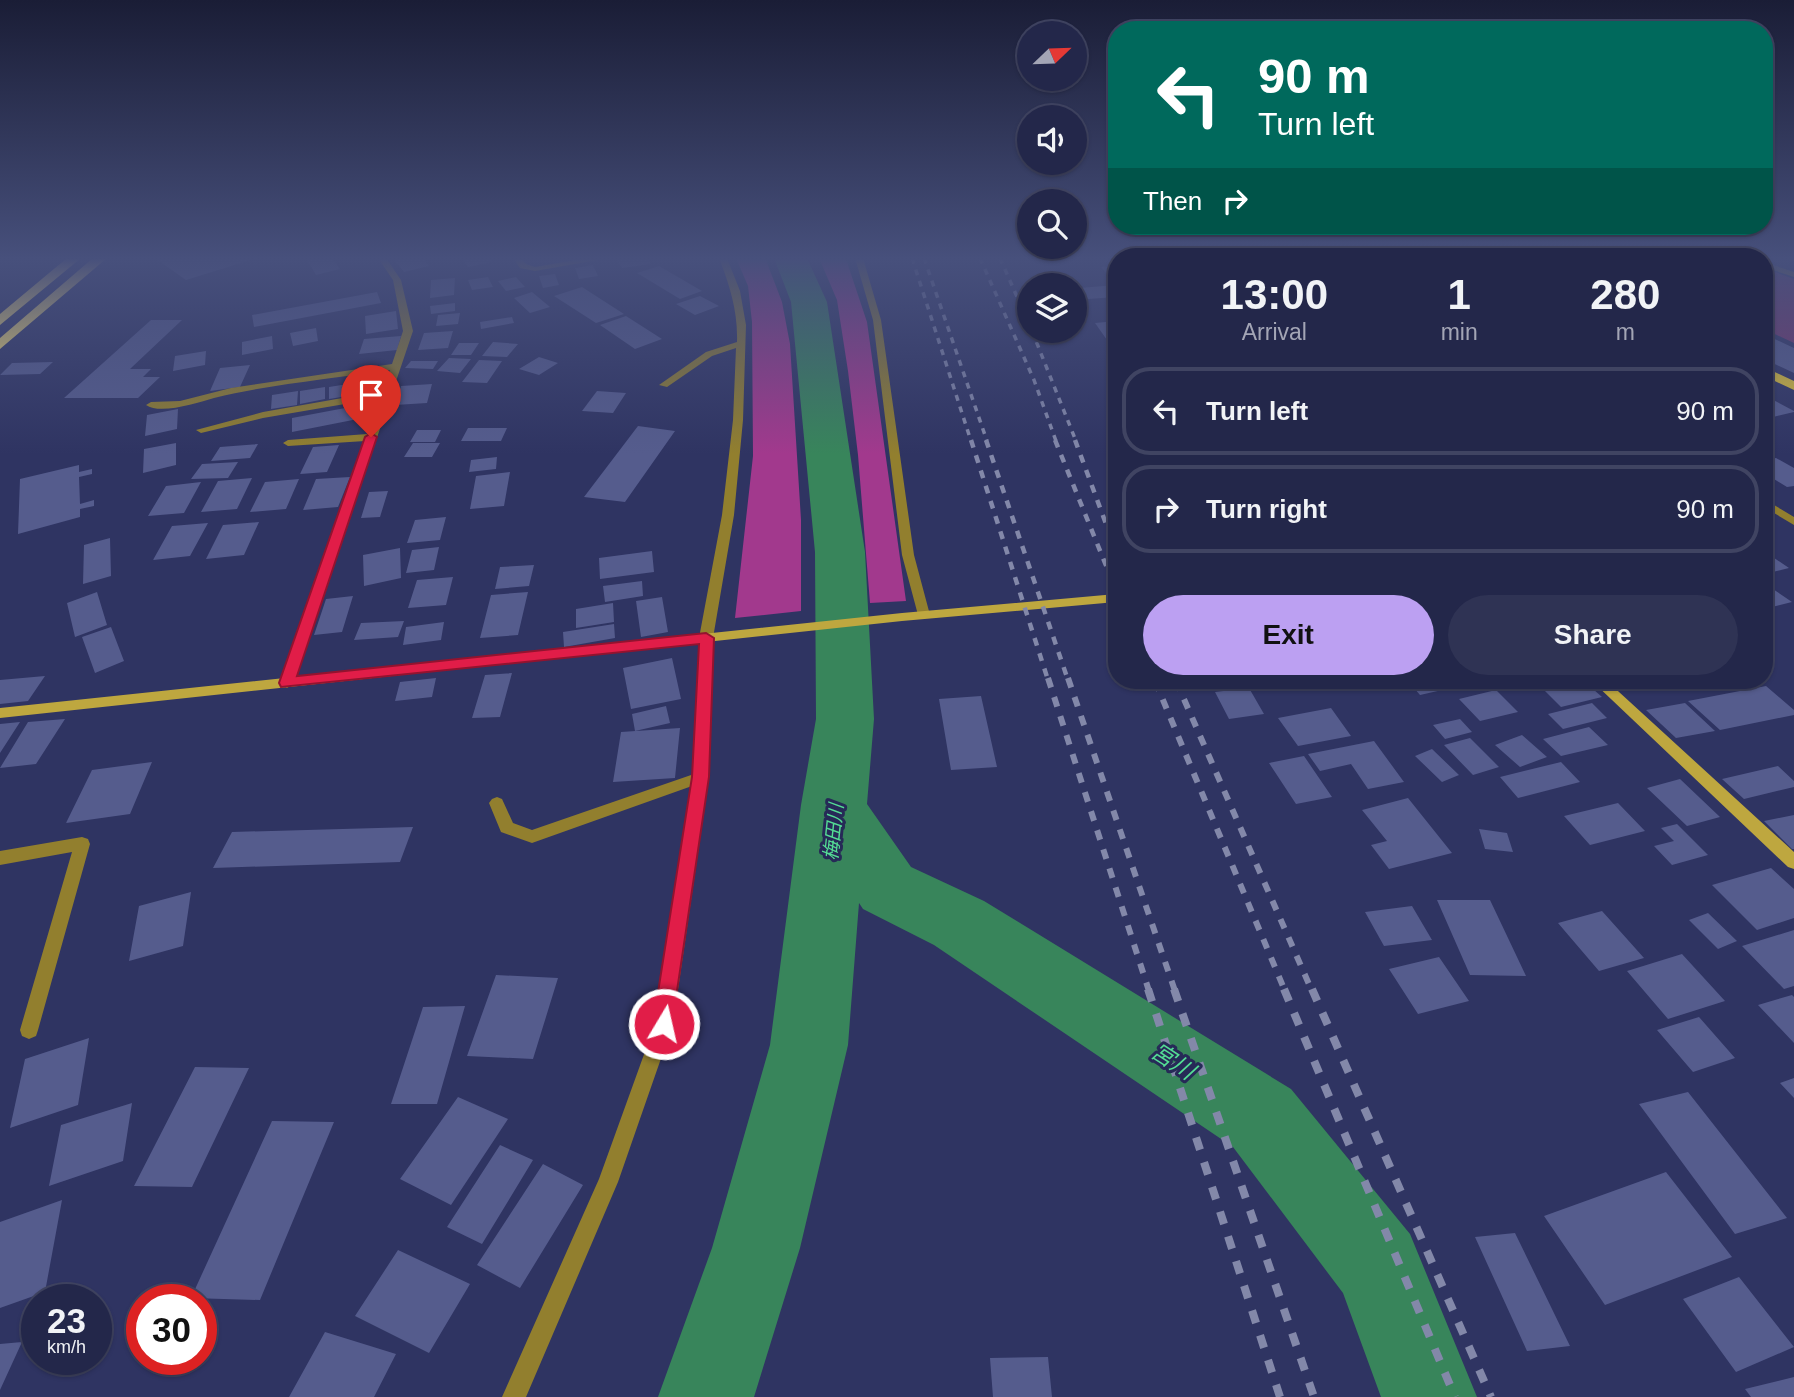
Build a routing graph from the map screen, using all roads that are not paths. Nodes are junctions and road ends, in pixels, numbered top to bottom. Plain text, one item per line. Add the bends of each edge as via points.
1 (25, 323) edge
2 (406, 323) edge
3 (739, 323) edge
4 (877, 323) edge
5 (741, 344) junction
6 (0, 345) edge
7 (397, 366) junction
8 (1773, 376) edge
9 (664, 385) dead end
10 (1794, 386) edge
11 (384, 394) junction
12 (152, 405) dead end
13 (201, 430) dead end
14 (371, 437) junction
15 (288, 443) dead end
16 (1773, 508) edge
17 (1794, 522) edge
18 (1108, 599) edge
19 (924, 615) junction
20 (706, 638) junction
21 (287, 683) junction
22 (1608, 689) edge
23 (0, 713) edge
24 (701, 777) junction
25 (496, 803) dead end
26 (0, 858) edge
27 (1794, 862) edge
28 (29, 1030) dead end
29 (514, 1397) edge

1 - 6 highway
2 - 7 street
3 - 5 street
4 - 19 street via 908,555
5 - 9 street via 709,354
5 - 20 street via 733,481
7 - 11 street
7 - 12 street
8 - 10 main road
11 - 13 street
11 - 14 street
14 - 15 street
14 - 21 street
16 - 17 street
18 - 19 street
19 - 20 street
20 - 21 street
20 - 24 street
21 - 23 street
22 - 27 street
24 - 25 street via 532,837 507,827
24 - 29 street via 664,1024 608,1182
26 - 28 street via 82,845

